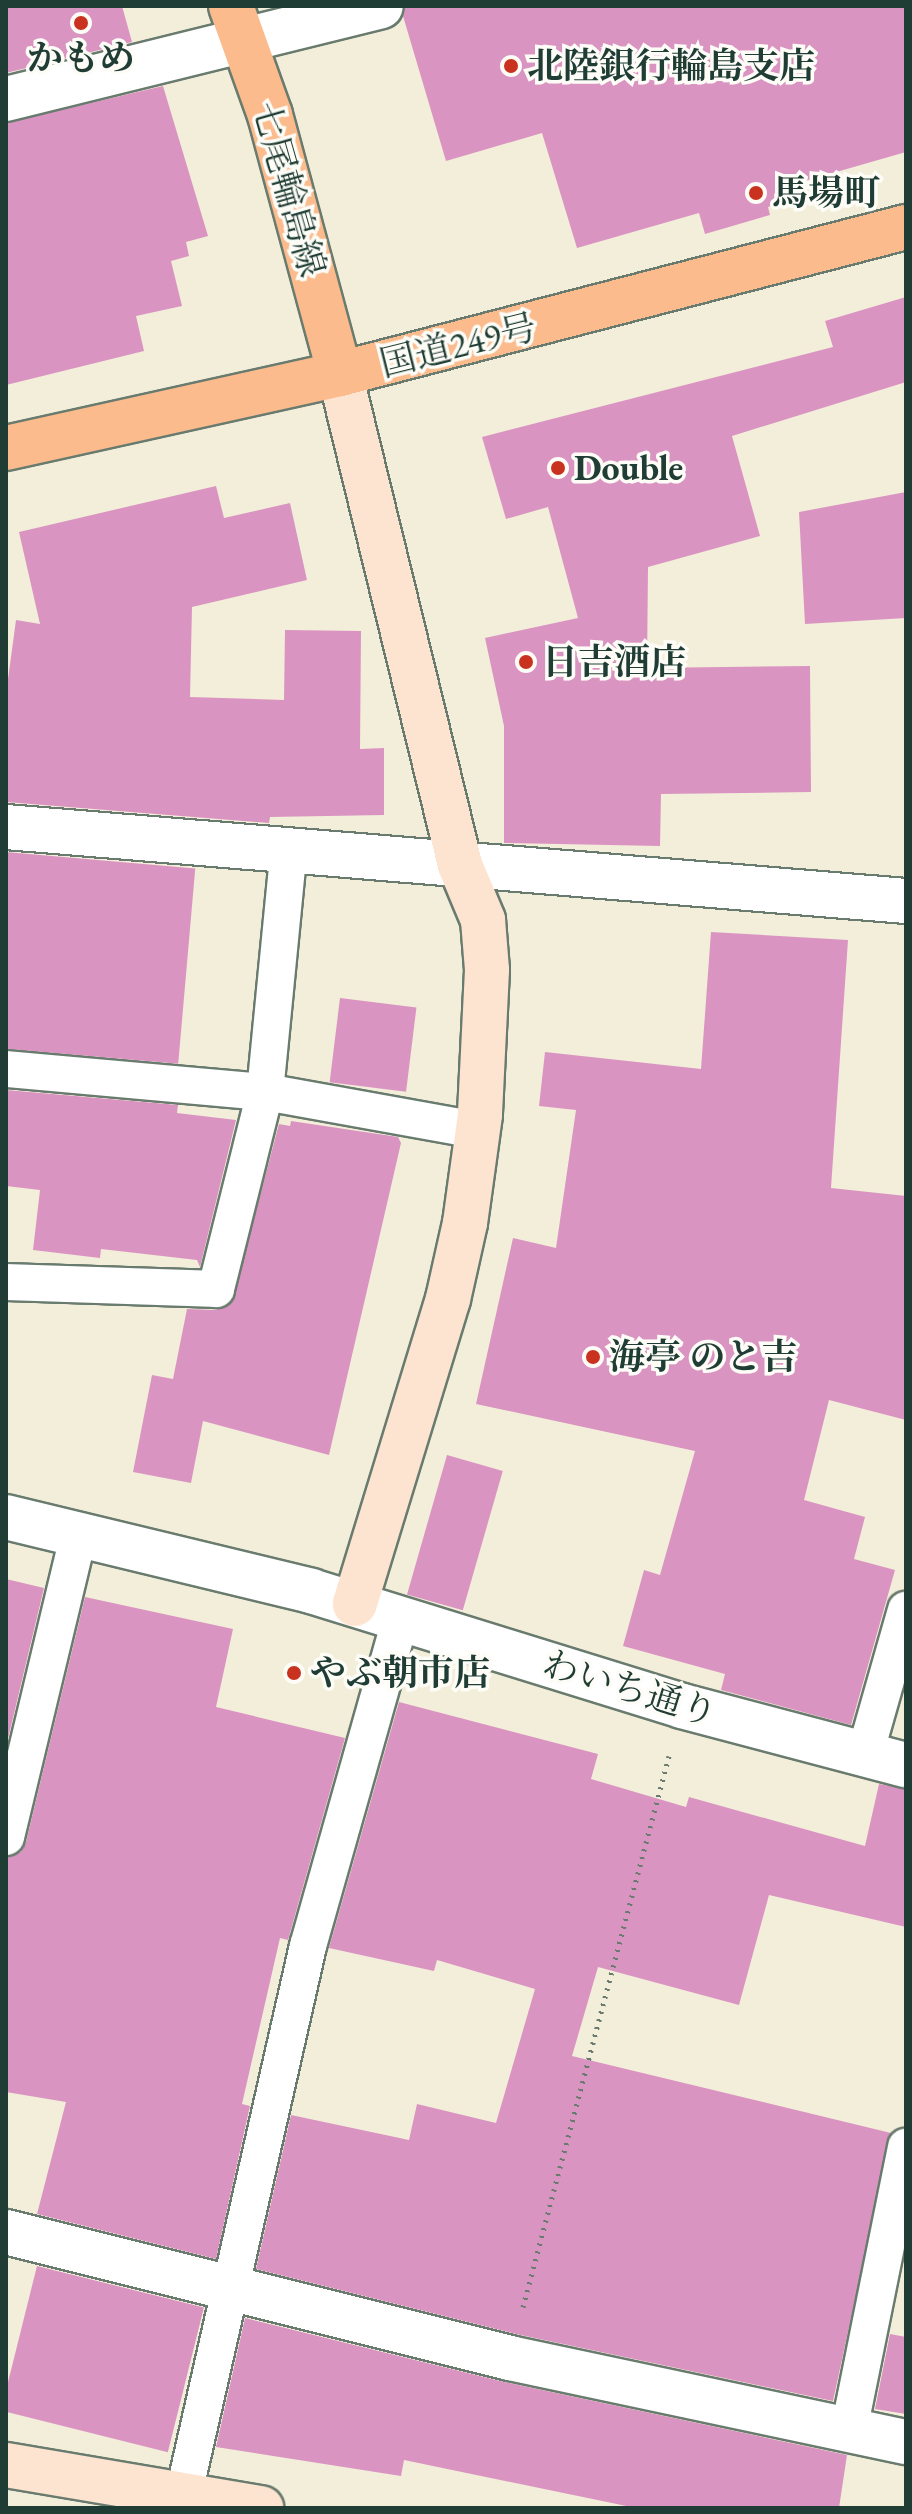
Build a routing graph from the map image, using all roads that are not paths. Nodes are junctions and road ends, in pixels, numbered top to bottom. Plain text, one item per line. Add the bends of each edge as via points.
1 (381, 6) edge
2 (237, 23) edge
3 (6, 99) edge
4 (906, 227) edge
5 (340, 374) junction
6 (6, 448) edge
7 (6, 827) edge
8 (289, 847) junction
9 (460, 865) junction
10 (906, 901) edge
11 (6, 1069) edge
12 (265, 1092) junction
13 (477, 1130) junction
14 (6, 1282) edge
15 (6, 1517) edge
16 (79, 1532) junction
17 (355, 1604) junction
18 (906, 1610) edge
19 (401, 1618) junction
20 (886, 1759) edge
21 (6, 1837) edge
22 (906, 2147) edge
23 (6, 2232) edge
24 (230, 2286) junction
25 (849, 2430) junction
26 (906, 2442) edge
27 (6, 2465) edge
28 (183, 2497) junction
29 (261, 2508) edge

1 - 2 street
2 - 3 street
2 - 5 main road, 七尾輪島線 via 288,176
4 - 5 main road, 国道249号
5 - 6 main road, 国道249号
5 - 9 street
7 - 8 street
8 - 9 street
8 - 12 lane
9 - 10 street
9 - 13 street via 483,920 487,970
11 - 12 lane
12 - 13 lane
12 - 14 lane via 216,1289
13 - 17 street via 448,1299
15 - 16 street, わいち通り
16 - 17 street, わいち通り
16 - 21 lane
17 - 19 street, わいち通り
18 - 20 lane
19 - 20 street, わいち通り via 682,1706
19 - 24 lane via 308,1946
22 - 25 lane
23 - 24 street
24 - 25 street via 510,2358
24 - 28 lane
25 - 26 street
27 - 28 street
28 - 29 street

